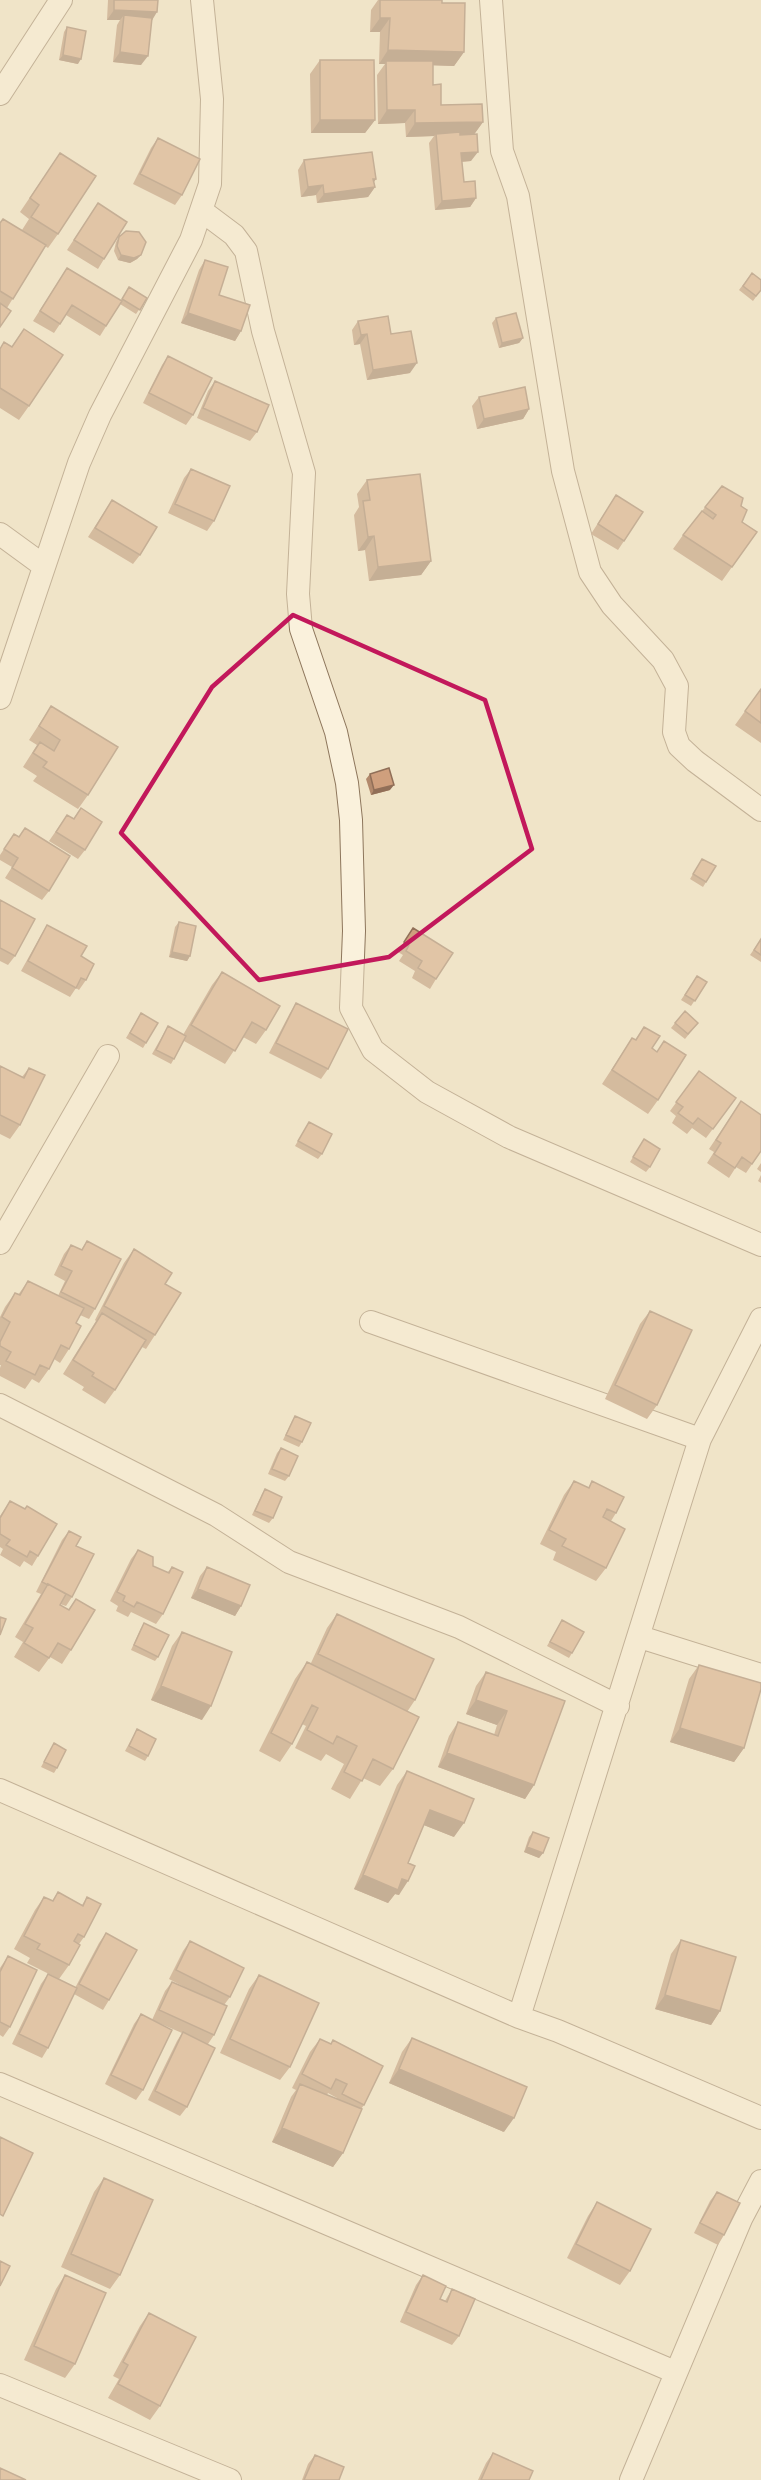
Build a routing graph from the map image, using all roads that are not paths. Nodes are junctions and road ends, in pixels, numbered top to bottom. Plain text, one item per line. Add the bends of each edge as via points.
1 (61, 0) edge
2 (202, 0) edge
3 (491, 0) edge
4 (0, 94) edge
5 (202, 211) junction
6 (0, 534) edge
7 (44, 566) junction
8 (0, 698) edge
9 (761, 810) edge
10 (108, 1056) dead end
11 (0, 1243) edge
12 (761, 1245) edge
13 (761, 1319) edge
14 (371, 1322) dead end
15 (0, 1405) edge
16 (700, 1439) junction
17 (640, 1637) junction
18 (761, 1675) edge
19 (618, 1706) junction
20 (0, 1790) edge
21 (519, 2017) junction
22 (0, 2084) edge
23 (761, 2118) edge
24 (761, 2181) edge
25 (675, 2372) junction
26 (0, 2385) edge
27 (230, 2480) edge
28 (631, 2480) edge

1 - 4 street
2 - 5 street via 212,99 210,184
3 - 9 street via 502,151 518,196 563,471 590,572 612,605 663,660 677,686 674,732 679,746
5 - 7 street via 158,307 85,447
5 - 12 street via 234,235 246,251 263,331 304,473 300,628 336,732 347,783 354,931 351,1008 373,1050 427,1092 509,1137
6 - 7 street
7 - 8 street
10 - 11 street
13 - 16 street
14 - 16 street
15 - 19 street via 216,1515 289,1562 459,1627
16 - 17 street
17 - 18 street
17 - 19 street
19 - 21 street
20 - 21 street
21 - 23 street
22 - 25 street
24 - 25 street via 741,2218
25 - 28 street
26 - 27 street

